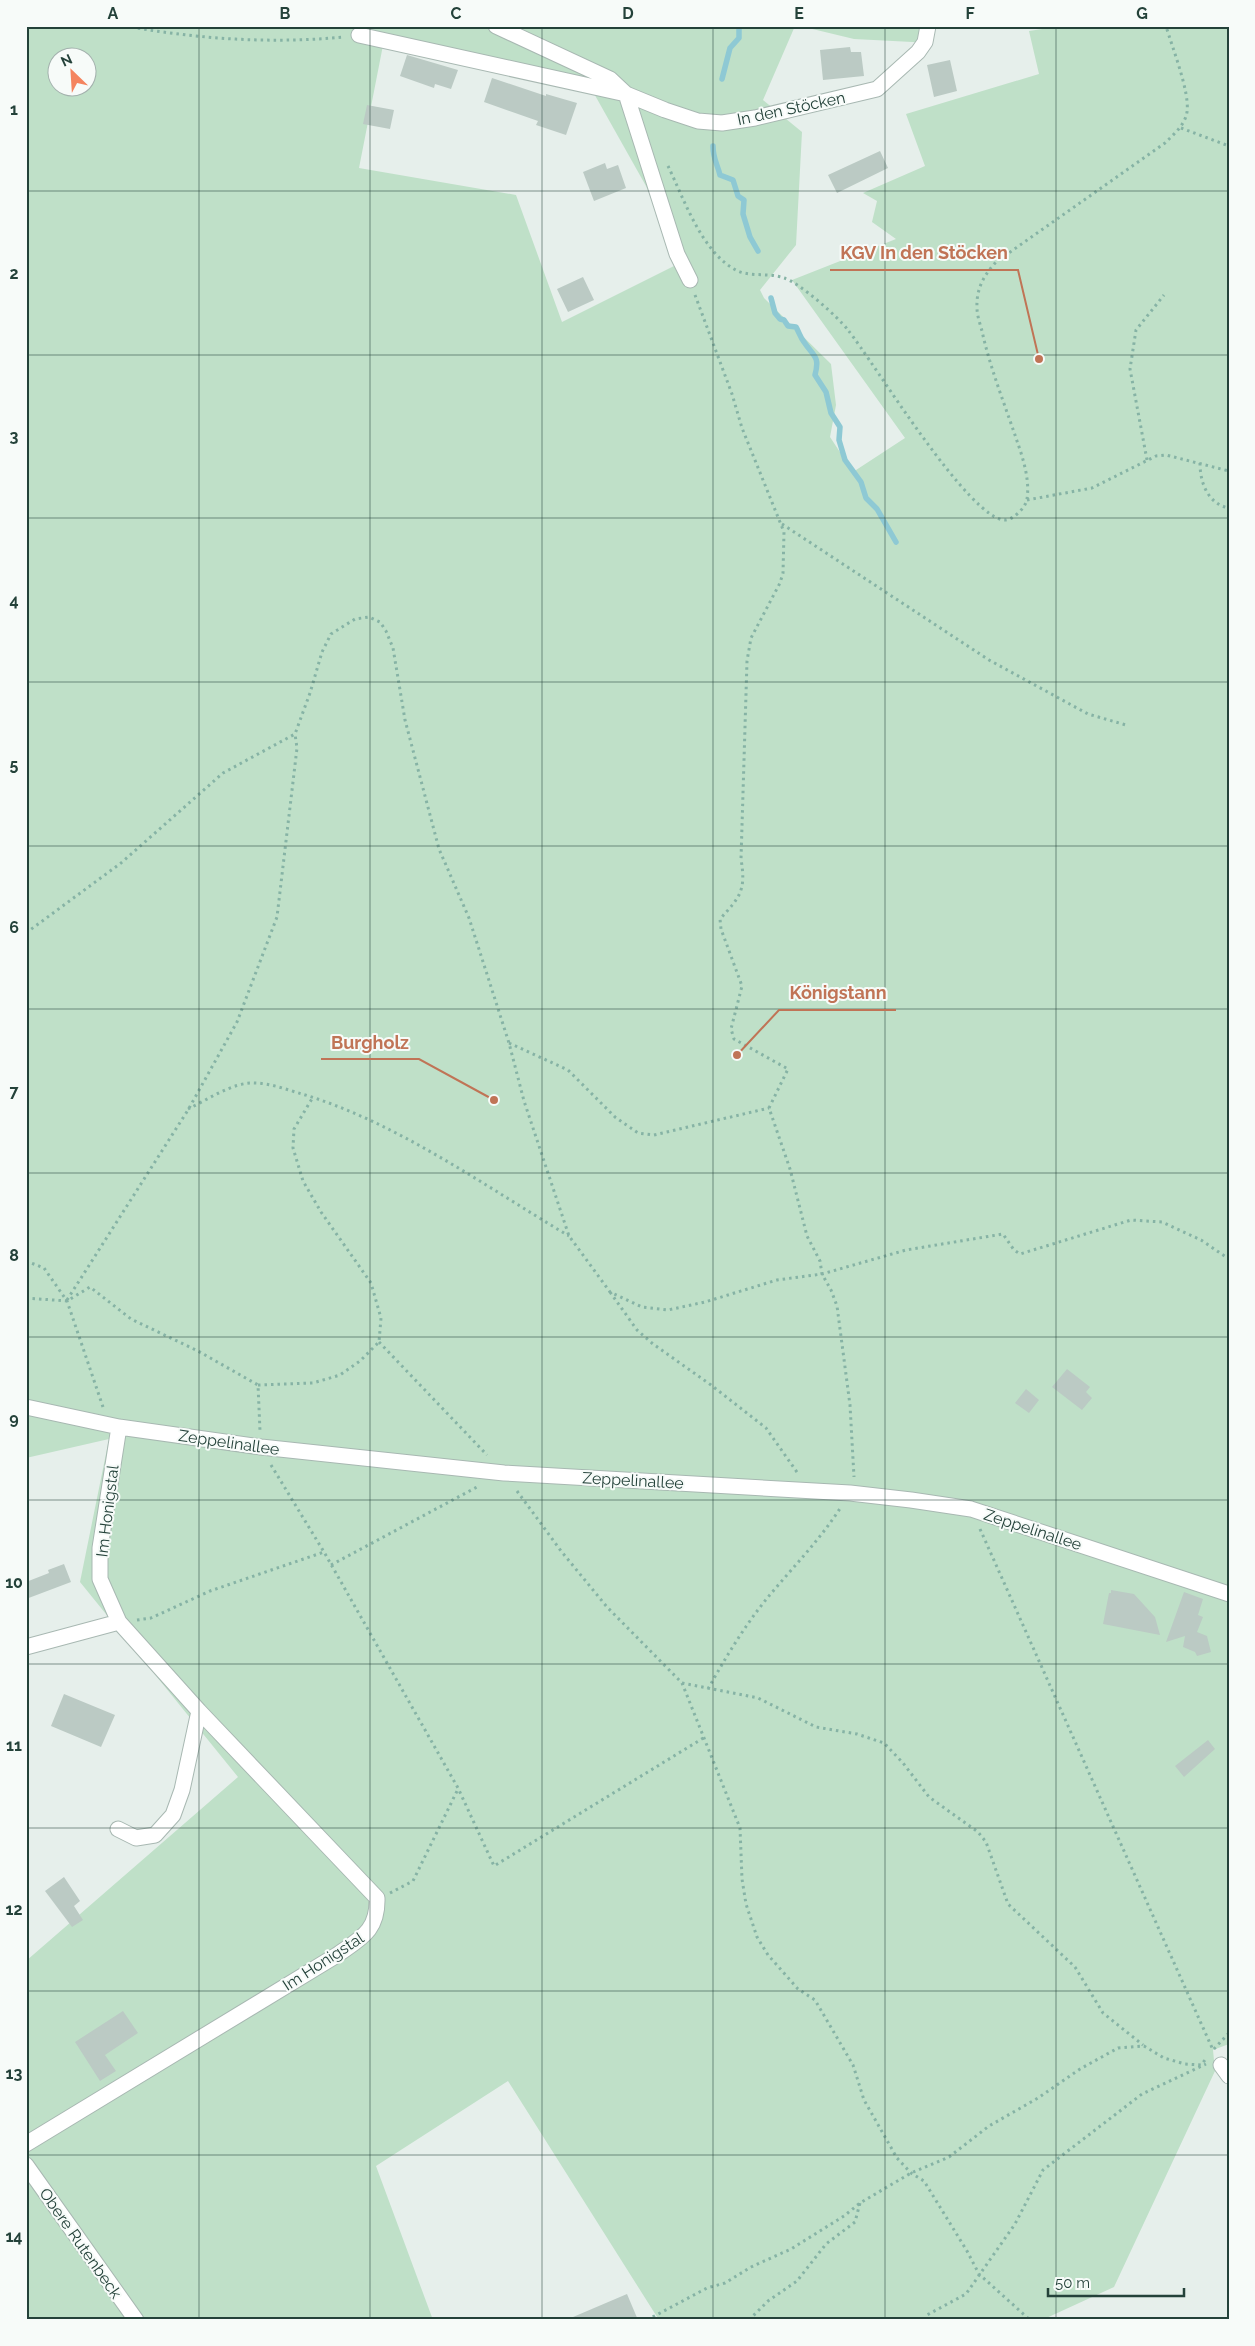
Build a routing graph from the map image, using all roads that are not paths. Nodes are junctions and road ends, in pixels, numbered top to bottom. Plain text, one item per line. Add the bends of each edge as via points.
1 (496, 26) edge
2 (928, 26) edge
3 (359, 35) road end
4 (626, 94) junction
5 (690, 280) road end
6 (26, 1407) edge
7 (119, 1427) junction
8 (1229, 1594) edge
9 (119, 1622) junction
10 (26, 1647) edge
11 (199, 1711) junction
12 (118, 1829) dead end
13 (26, 2144) edge
14 (26, 2165) edge
15 (136, 2320) edge

1 - 4 street via 610,79
2 - 4 street, In den Stöcken via 925,42 918,52 877,88 755,118 722,123 698,121
3 - 4 street, In den Stöcken
4 - 5 street via 678,254
6 - 7 street, Zeppelinallee
7 - 8 street, Zeppelinallee via 260,1447 504,1473 850,1493 971,1509
7 - 9 street, Im Honigstal via 100,1548 100,1579
9 - 10 street
9 - 11 street, Im Honigstal
11 - 12 street via 174,1815 154,1835 136,1838
11 - 13 street, Im Honigstal via 377,1898 375,1922 367,1933 337,1955
14 - 15 street, Obere Rutenbeck

